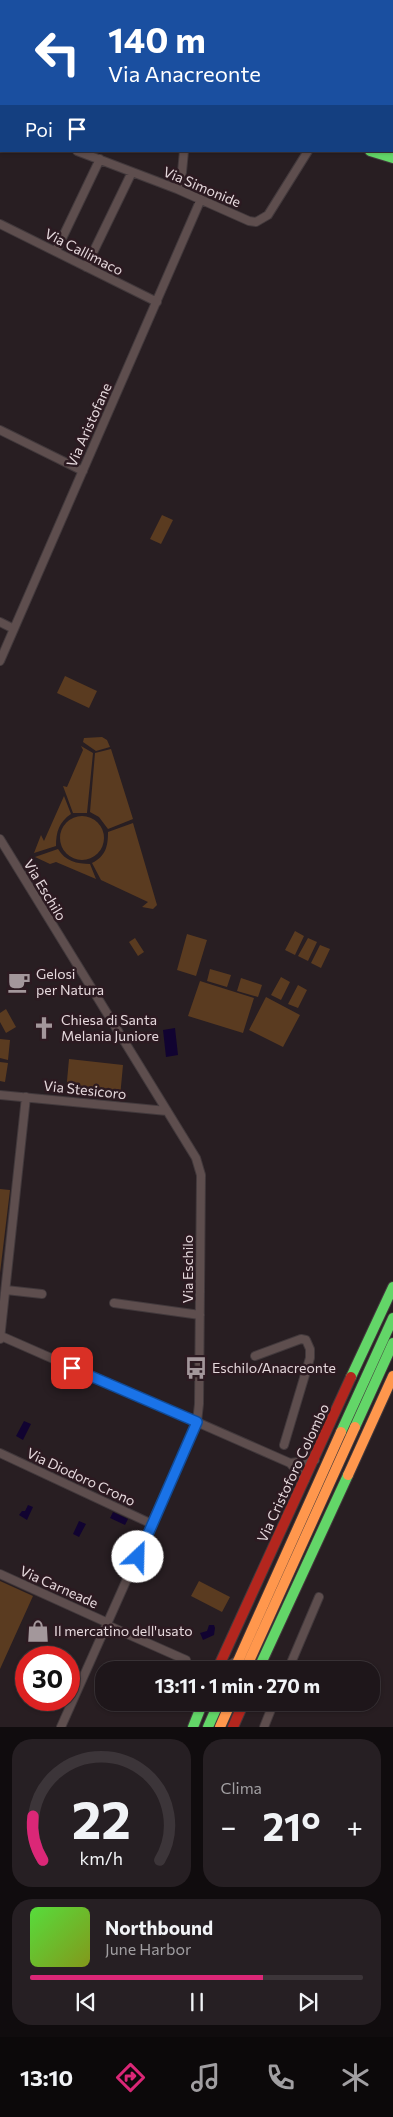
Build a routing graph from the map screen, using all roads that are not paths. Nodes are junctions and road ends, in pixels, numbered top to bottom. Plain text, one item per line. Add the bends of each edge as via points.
1 (81, 152) edge
2 (184, 152) edge
3 (307, 152) edge
4 (373, 152) edge
5 (96, 156) edge
6 (393, 158) edge
7 (132, 172) junction
8 (177, 189) junction
9 (201, 199) junction
10 (0, 224) edge
11 (56, 251) junction
12 (86, 267) junction
13 (157, 302) junction
14 (0, 430) edge
15 (83, 471) junction
16 (0, 622) edge
17 (14, 629) junction
18 (0, 662) edge
19 (0, 839) edge
20 (0, 1095) edge
21 (26, 1097) junction
22 (167, 1111) junction
23 (393, 1288) edge
24 (6, 1290) junction
25 (42, 1294) dead end
26 (114, 1303) dead end
27 (200, 1315) junction
28 (393, 1318) edge
29 (0, 1338) edge
30 (393, 1343) edge
31 (255, 1356) dead end
32 (393, 1376) edge
33 (197, 1422) junction
34 (284, 1445) dead end
35 (0, 1453) edge
36 (315, 1460) junction
37 (290, 1463) junction
38 (305, 1480) junction
39 (152, 1524) junction
40 (0, 1574) edge
41 (319, 1597) dead end
42 (108, 1624) junction
43 (267, 1649) junction
44 (186, 1660) dead end
45 (221, 1661) edge
46 (245, 1661) edge
47 (245, 1661) edge
48 (247, 1661) edge
49 (262, 1661) edge
50 (292, 1661) edge
51 (199, 1711) edge
52 (216, 1711) edge
53 (226, 1711) edge
54 (240, 1711) edge
55 (270, 1711) edge
56 (61, 1727) edge
57 (193, 1727) edge
58 (208, 1727) edge
59 (220, 1727) edge
60 (233, 1727) edge
61 (264, 1727) edge

1 - 5 street, Via Simonide
2 - 8 street
3 - 9 street, Via Simonide via 262,220 249,221
4 - 6 street
5 - 7 street, Via Simonide
5 - 11 street
7 - 8 street, Via Simonide
7 - 12 street
8 - 9 street, Via Simonide
9 - 13 street, Via Aristofane
10 - 11 street, Via Callimaco
11 - 12 street, Via Callimaco
12 - 13 street, Via Callimaco
13 - 15 street, Via Aristofane
14 - 15 street
15 - 17 street, Via Aristofane
16 - 17 street
17 - 18 street, Via Aristofane
19 - 22 street, Via Eschilo
20 - 21 street, Via Stesicoro
21 - 22 street, Via Stesicoro
21 - 24 street
22 - 27 street, Via Eschilo via 196,1158 200,1172
23 - 36 street, Via Cristoforo Colombo
24 - 25 street
24 - 29 street
26 - 27 street
27 - 33 street, Via Eschilo
28 - 46 street, Via Cristoforo Colombo
29 - 33 street
30 - 47 street, Via Cristoforo Colombo
31 - 34 street via 297,1340 306,1340 310,1349 307,1375
32 - 43 street
33 - 37 street
33 - 39 street, Via Eschilo
35 - 39 street, Via Diodoro Crono
36 - 37 street
36 - 38 street, Via Cristoforo Colombo
37 - 38 street
38 - 45 street, Via Cristoforo Colombo
39 - 42 street, Via Eschilo
40 - 42 street, Via Carneade
41 - 50 street
42 - 44 street, Via Carneade
42 - 56 street, Via Eschilo
43 - 48 street
43 - 49 street
51 - 57 street
52 - 58 street
53 - 59 street
54 - 60 street
55 - 61 street

